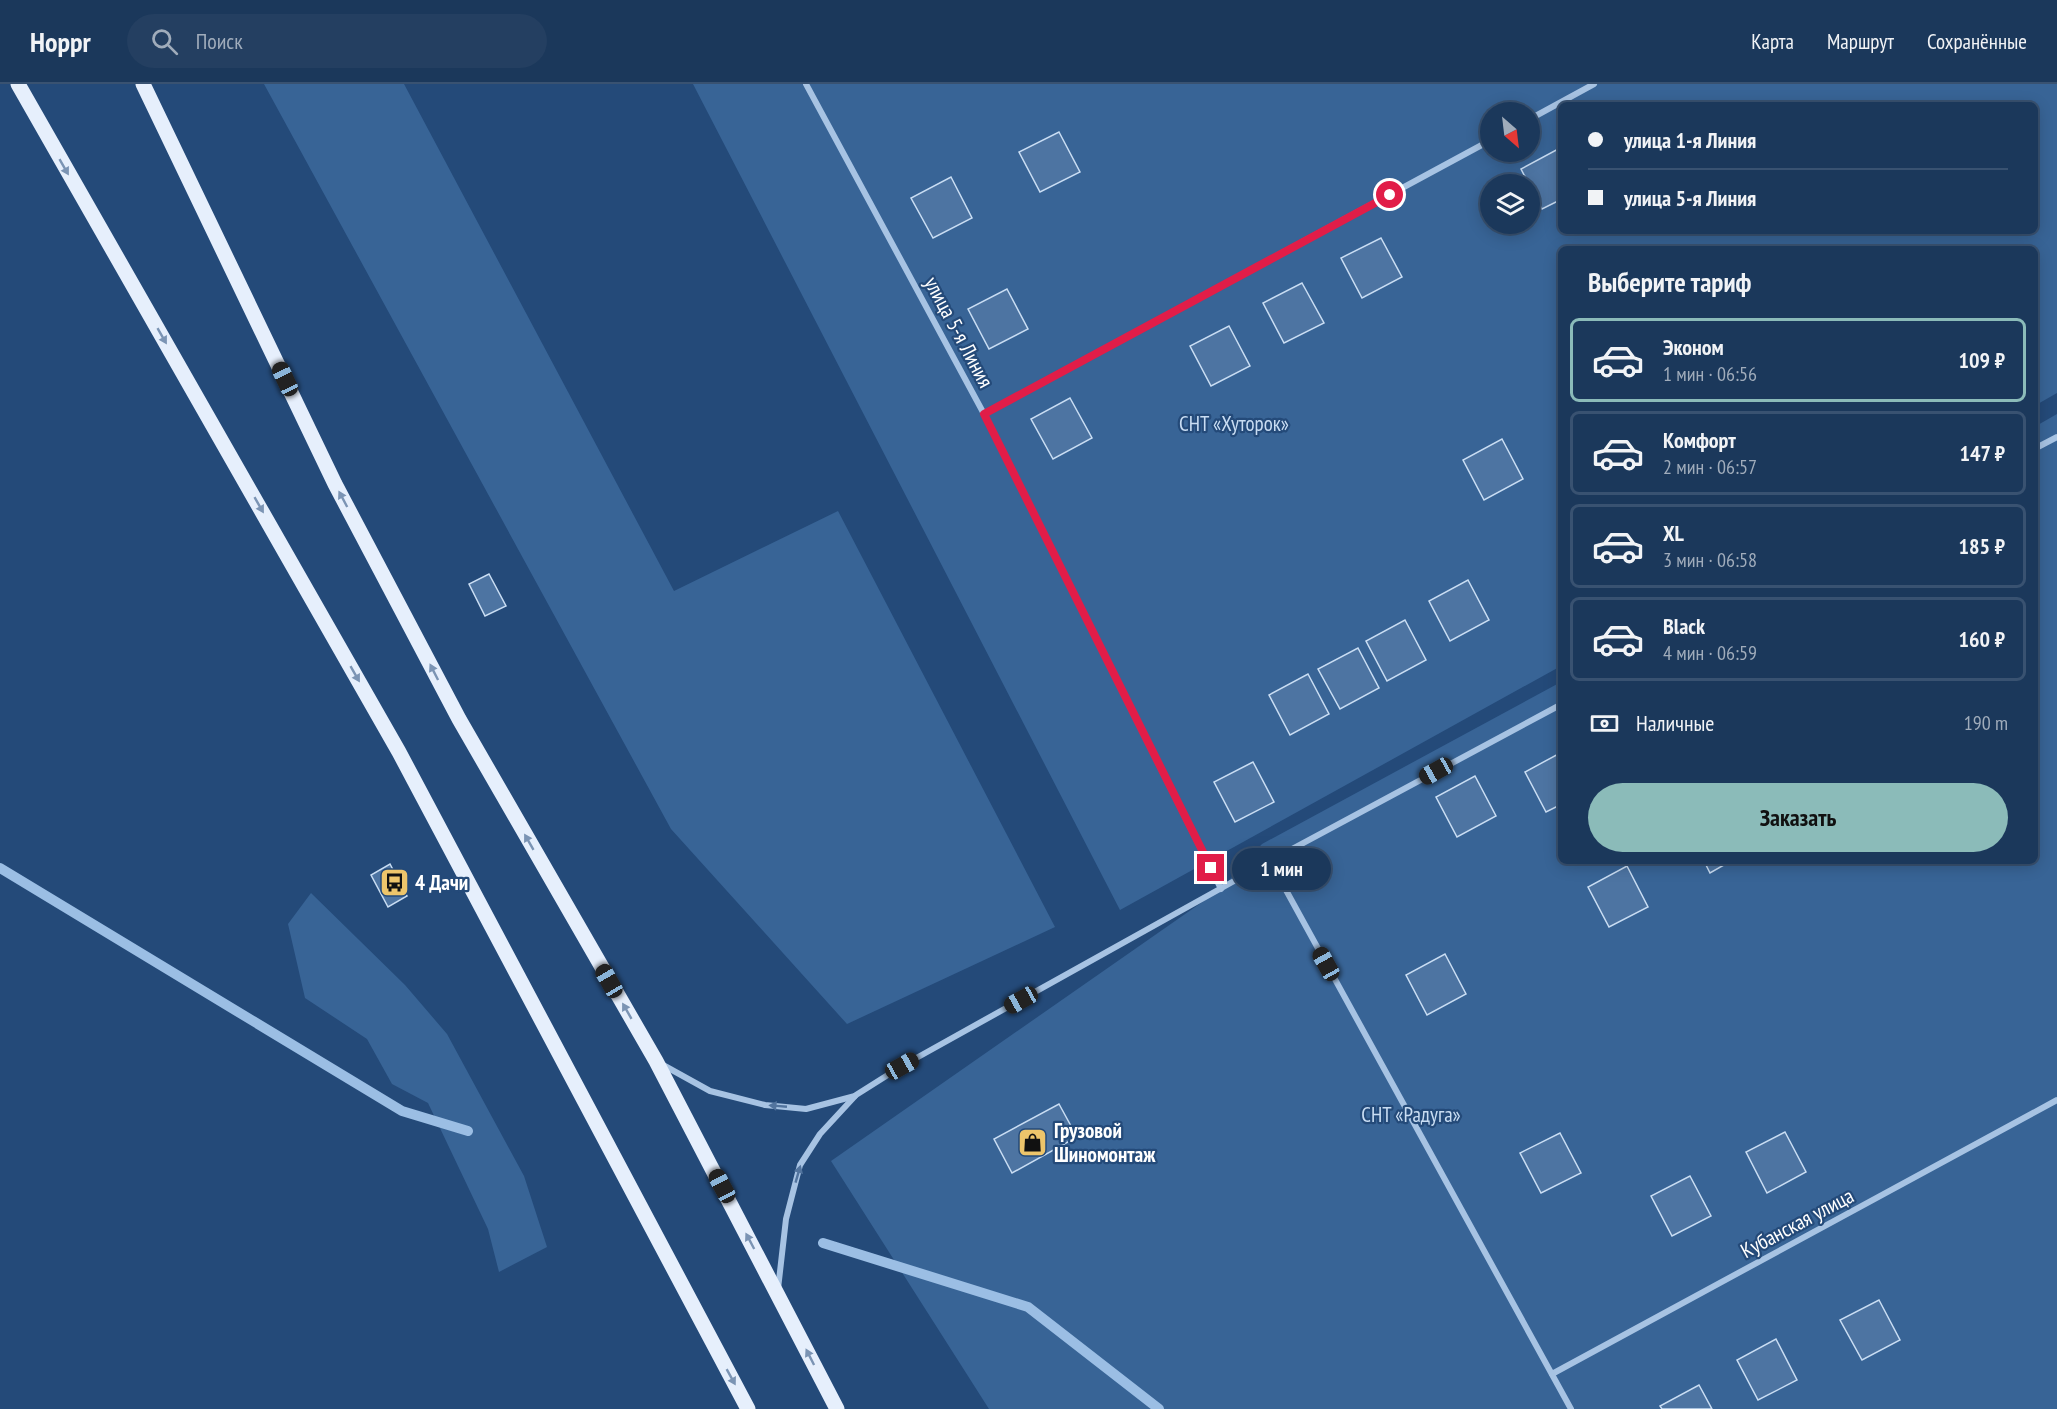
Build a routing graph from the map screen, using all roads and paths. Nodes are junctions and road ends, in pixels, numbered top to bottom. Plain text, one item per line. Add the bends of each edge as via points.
1 (18, 84) edge
2 (143, 84) edge
3 (806, 84) edge
4 (1594, 84) edge
5 (1561, 102) edge
6 (1558, 104) edge
7 (1540, 114) edge
8 (1480, 146) edge
9 (984, 414) junction
10 (2057, 437) edge
11 (2038, 447) edge
12 (1558, 706) edge
13 (1270, 861) junction
14 (1221, 889) junction
15 (656, 1061) junction
16 (856, 1095) junction
17 (2057, 1100) edge
18 (777, 1293) junction
19 (1552, 1374) junction
20 (748, 1409) edge
21 (837, 1409) edge
22 (1571, 1409) edge

1 -> 20 main road via 399,752
15 -> 2 main road via 459,719 335,484
3 - 9 street, улица 5-я Линия
4 - 5 street
6 - 7 street
8 - 9 street
9 - 14 street, улица 5-я Линия
10 - 11 street
12 - 13 street
13 - 14 street
13 - 19 street
14 - 16 street
16 -> 15 street via 806,1109 765,1105 710,1091
18 -> 15 main road
18 -> 16 street via 786,1219 800,1166 820,1134
17 - 19 street, Кубанская улица
21 -> 18 main road
19 - 22 street

